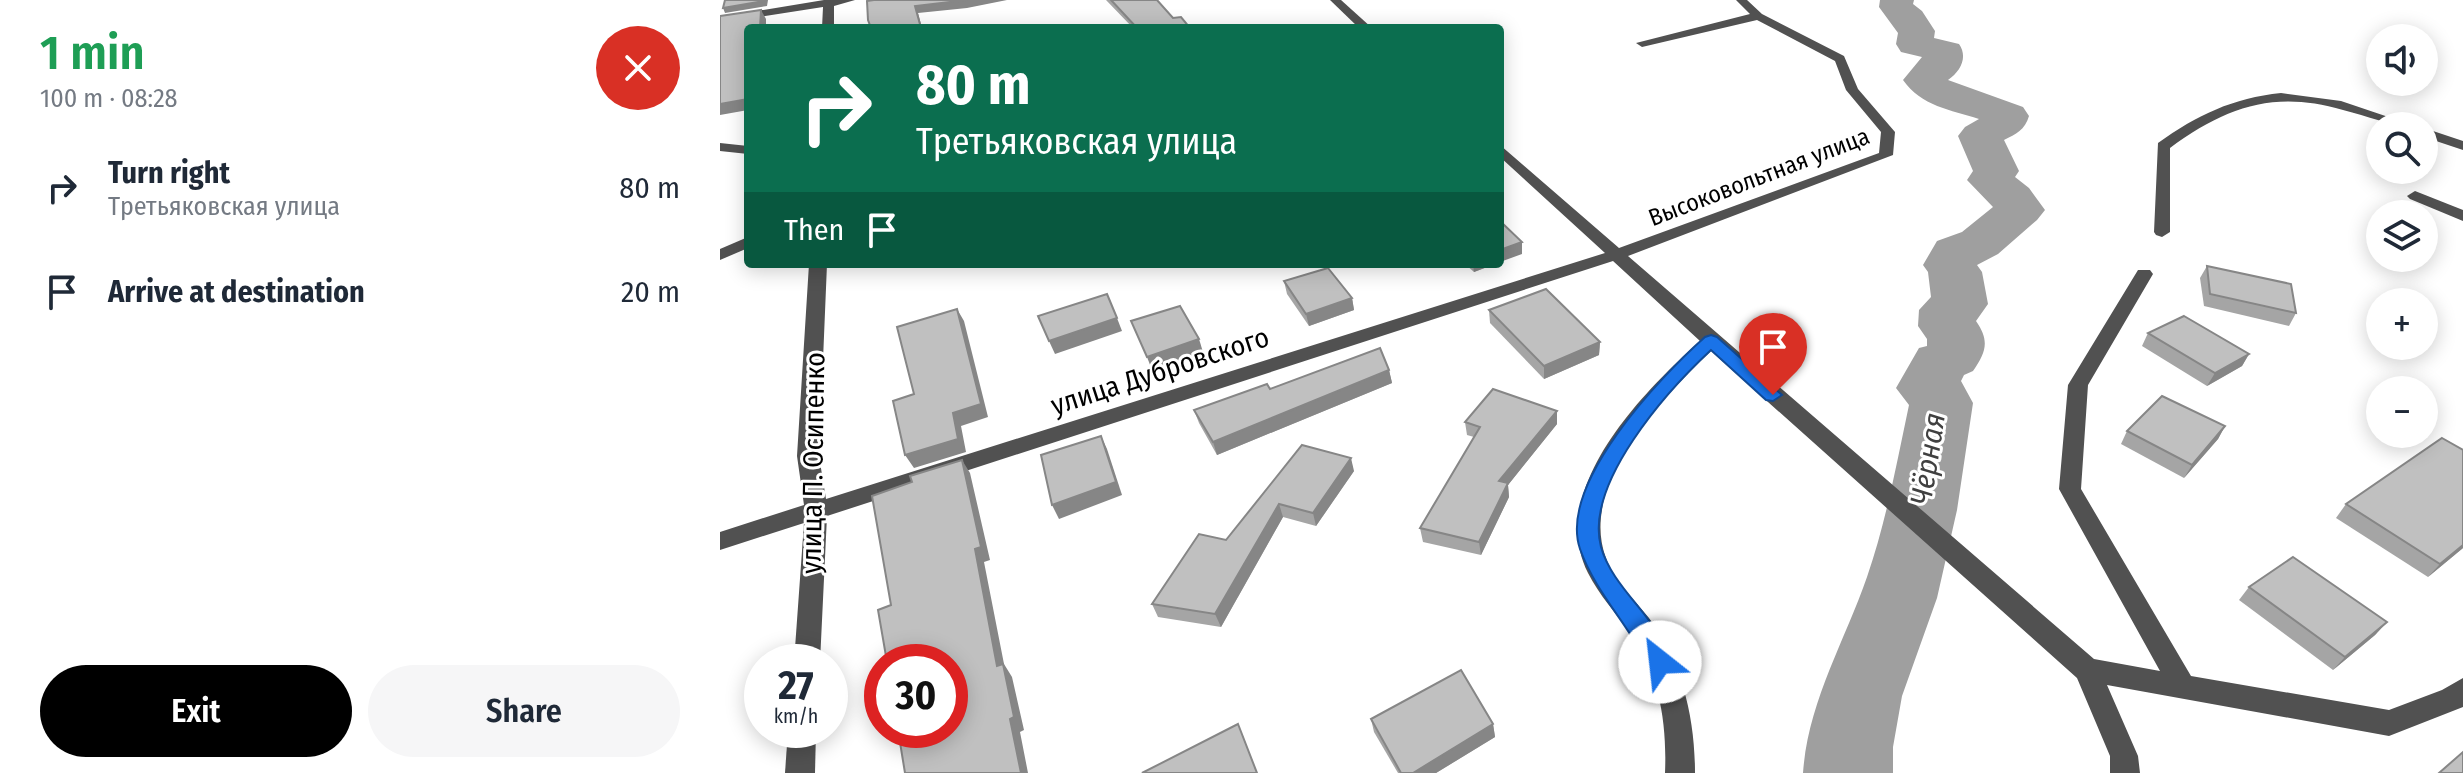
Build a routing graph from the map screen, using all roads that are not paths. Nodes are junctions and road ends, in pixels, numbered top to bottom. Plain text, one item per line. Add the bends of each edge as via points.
1 (850, 0) edge
2 (1335, 0) edge
3 (1741, 0) edge
4 (829, 2) edge
5 (1758, 16) junction
6 (720, 20) edge
7 (828, 24) edge
8 (1362, 24) edge
9 (1642, 43) dead end
10 (2369, 112) edge
11 (2438, 137) edge
12 (2463, 146) edge
13 (720, 147) edge
14 (744, 150) edge
15 (1504, 153) edge
16 (2415, 196) dead end
17 (2463, 216) edge
18 (2162, 232) dead end
19 (744, 244) edge
20 (720, 255) edge
21 (1616, 255) junction
22 (818, 268) edge
23 (2144, 274) dead end
24 (1711, 341) junction
25 (816, 510) junction
26 (720, 541) edge
27 (808, 644) edge
28 (2087, 670) junction
29 (2183, 687) junction
30 (2463, 690) edge
31 (801, 748) edge
32 (800, 773) edge
33 (1680, 773) edge
34 (2125, 773) edge

1 - 4 street
2 - 8 street
3 - 5 street, Высоковольтная улица
4 - 6 street
4 - 7 street
5 - 9 street
5 - 21 street, Высоковольтная улица via 1840,59 1852,90 1888,132 1886,155
10 - 18 street via 2294,96 2228,105 2194,121 2163,146
11 - 12 street
13 - 14 street
15 - 21 street
16 - 17 street
19 - 20 street
21 - 24 street
21 - 25 street, улица Дубровского
22 - 25 street, улица П. Осипенко via 808,456
23 - 29 street via 2078,385 2070,489
24 - 28 street
24 - 33 street via 1679,369 1631,427 1603,474 1589,514 1590,547 1609,586 1648,638 1672,687
25 - 26 street, улица Дубровского
25 - 27 street, улица П. Осипенко
28 - 29 street
28 - 34 street via 2124,756
29 - 30 street via 2389,723
31 - 32 street

